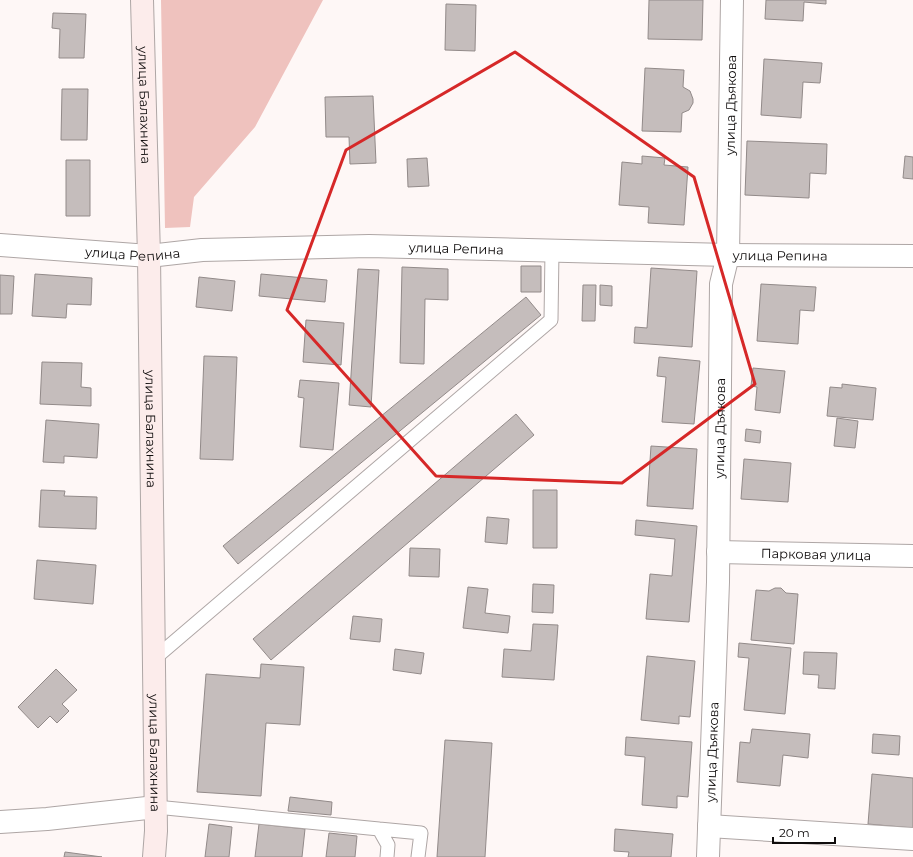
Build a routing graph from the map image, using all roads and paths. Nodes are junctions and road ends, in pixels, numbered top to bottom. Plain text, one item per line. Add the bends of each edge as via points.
1 (142, 0) edge
2 (732, 0) edge
3 (0, 245) edge
4 (552, 251) junction
5 (728, 255) junction
6 (149, 256) junction
7 (913, 256) edge
8 (718, 552) junction
9 (913, 556) edge
10 (154, 659) junction
11 (156, 807) junction
12 (0, 822) edge
13 (709, 826) junction
14 (379, 829) junction
15 (913, 839) edge
16 (154, 857) edge
17 (387, 857) edge
18 (418, 857) edge
19 (708, 857) edge

1 - 6 street, улица Балахнина
2 - 5 street, улица Дъякова
3 - 6 street, улица Репина
4 - 5 street, улица Репина
4 - 6 street, улица Репина via 361,246 202,250
4 - 10 lane via 551,320
5 - 7 street, улица Репина
5 - 8 street, улица Дъякова via 721,284
6 - 10 street, улица Балахнина
8 - 9 street, Парковая улица
8 - 13 street, улица Дъякова
10 - 11 street, улица Балахнина
11 - 12 street
11 - 14 lane
11 - 16 street, улица Балахнина
13 - 15 street
13 - 19 street, улица Дъякова
14 - 17 lane via 388,845
14 - 18 lane via 420,833

